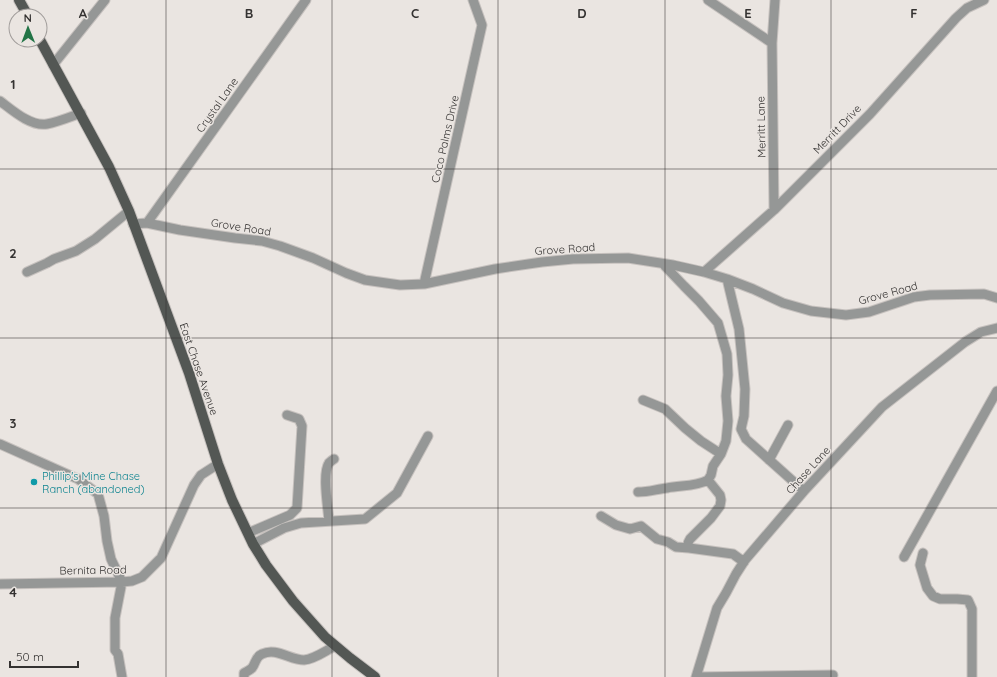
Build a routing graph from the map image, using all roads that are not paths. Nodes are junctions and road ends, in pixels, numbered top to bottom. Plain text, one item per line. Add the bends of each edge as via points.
1 (105, 0) edge
2 (306, 0) edge
3 (473, 0) edge
4 (708, 0) edge
5 (775, 0) edge
6 (984, 0) edge
7 (772, 43) junction
8 (44, 48) edge
9 (53, 65) junction
10 (0, 101) edge
11 (81, 113) junction
12 (774, 210) junction
13 (129, 211) junction
14 (147, 223) junction
15 (133, 224) junction
16 (664, 264) junction
17 (27, 272) dead end
18 (704, 272) junction
19 (727, 279) junction
20 (424, 284) junction
21 (997, 298) edge
22 (997, 328) edge
23 (997, 391) edge
24 (643, 400) dead end
25 (287, 415) dead end
26 (788, 425) dead end
27 (428, 436) dead end
28 (0, 444) edge
29 (721, 454) junction
30 (334, 459) dead end
31 (769, 460) junction
32 (218, 464) junction
33 (708, 480) junction
34 (804, 491) junction
35 (638, 492) dead end
36 (601, 516) dead end
37 (329, 521) junction
38 (248, 533) junction
39 (253, 544) junction
40 (689, 548) junction
41 (923, 553) dead end
42 (904, 557) dead end
43 (744, 562) junction
44 (122, 582) junction
45 (0, 584) edge
46 (335, 646) junction
47 (833, 675) dead end
48 (371, 676) edge
49 (122, 677) edge
50 (244, 677) edge
51 (696, 677) edge
52 (972, 677) edge

1 - 9 street
2 - 14 street, Crystal Lane
3 - 20 street, Coco Palms Drive via 482,25
4 - 7 street
5 - 7 street, Merritt Lane
6 - 12 street, Merritt Drive via 967,8 956,18 866,118
7 - 12 street, Merritt Lane
8 - 9 main road, East Chase Avenue
9 - 11 main road, East Chase Avenue
10 - 11 street via 16,114 36,124 46,124
11 - 13 main road, East Chase Avenue
12 - 18 street, Merritt Drive
13 - 15 main road, East Chase Avenue
13 - 17 street via 76,251
14 - 15 street, Grove Road
14 - 20 street, Grove Road via 262,241 313,258 365,280 400,285
15 - 32 main road, East Chase Avenue via 189,373
16 - 18 street, Grove Road
16 - 20 street, Grove Road via 628,258 573,259 495,269
16 - 29 street via 718,323 727,354 728,375 728,421 726,441
18 - 19 street, Grove Road
19 - 21 street, Grove Road via 783,303 811,311 846,315 869,312 914,297 930,295 984,294
19 - 31 street via 739,329 745,389 741,429 746,439
22 - 34 street, Chase Lane via 981,332 965,342 882,407
23 - 42 street
24 - 29 street via 665,409 701,442
25 - 38 street via 299,419 302,426 297,508 290,515
26 - 31 street
27 - 37 street via 397,493 365,519
28 - 44 street via 78,479 98,494 111,559
29 - 33 street via 712,466
30 - 37 street via 329,462 326,469
31 - 34 street
32 - 38 main road, East Chase Avenue
32 - 44 street, Bernita Road via 201,475 194,485 161,558 142,577
33 - 35 street via 702,484
33 - 40 street via 720,495 720,506 690,539
34 - 43 street, Chase Lane
36 - 40 street via 630,529 641,526 657,539 676,547
37 - 39 street via 300,523
38 - 39 main road, East Chase Avenue
39 - 46 main road, East Chase Avenue via 293,601
40 - 43 street via 733,554
41 - 52 street via 920,565 927,588 933,596 940,599 968,600 972,609
43 - 51 street, Chase Lane via 717,608
44 - 45 street, Bernita Road
44 - 49 street via 115,618 116,650
46 - 48 main road, East Chase Avenue
46 - 50 street via 313,658 303,660 273,652 262,654 256,658 252,668 244,673
47 - 51 street

